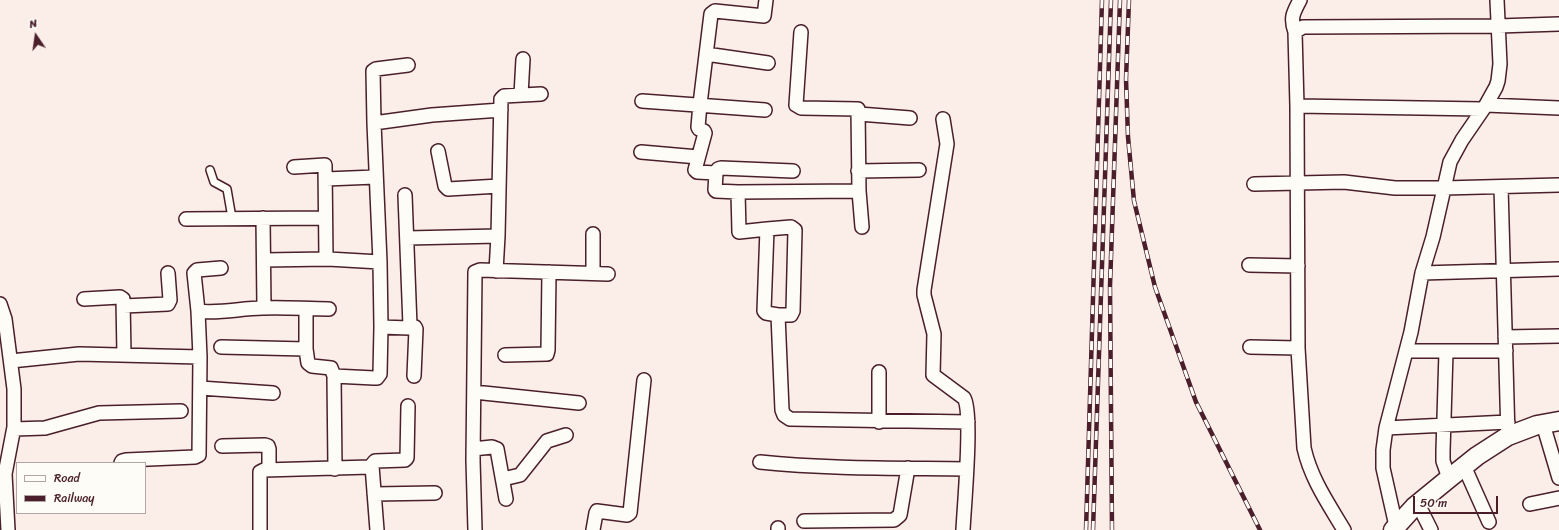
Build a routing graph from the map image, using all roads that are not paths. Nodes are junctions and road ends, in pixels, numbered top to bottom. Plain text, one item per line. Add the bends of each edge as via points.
1 (766, 0) edge
2 (1300, 0) edge
3 (1497, 0) edge
4 (1559, 24) edge
5 (1498, 26) junction
6 (801, 32) dead end
7 (1295, 32) junction
8 (706, 54) junction
9 (523, 59) dead end
10 (768, 63) dead end
11 (408, 65) dead end
12 (541, 94) dead end
13 (521, 96) junction
14 (642, 101) dead end
15 (700, 104) junction
16 (1297, 106) junction
17 (1484, 107) junction
18 (1559, 108) edge
19 (501, 110) junction
20 (765, 110) dead end
21 (859, 114) junction
22 (910, 118) dead end
23 (943, 119) dead end
24 (374, 122) junction
25 (438, 151) dead end
26 (642, 152) dead end
27 (698, 156) junction
28 (294, 167) dead end
29 (210, 170) dead end
30 (919, 170) dead end
31 (793, 171) dead end
32 (858, 171) junction
33 (716, 173) junction
34 (375, 177) junction
35 (326, 179) junction
36 (1296, 183) junction
37 (1254, 184) dead end
38 (1559, 185) edge
39 (499, 186) junction
40 (1501, 187) junction
41 (1444, 188) junction
42 (859, 191) junction
43 (738, 192) junction
44 (405, 195) dead end
45 (232, 218) junction
46 (263, 218) junction
47 (325, 218) junction
48 (186, 219) dead end
49 (862, 227) dead end
50 (767, 229) junction
51 (593, 234) dead end
52 (498, 236) junction
53 (407, 238) junction
54 (326, 259) junction
55 (264, 260) junction
56 (380, 262) junction
57 (1249, 265) dead end
58 (1298, 266) junction
59 (222, 268) dead end
60 (1559, 269) edge
61 (496, 271) junction
62 (549, 272) junction
63 (1503, 272) junction
64 (168, 273) dead end
65 (593, 273) junction
66 (1422, 273) junction
67 (608, 274) dead end
68 (84, 299) dead end
69 (0, 304) edge
70 (124, 306) junction
71 (264, 308) junction
72 (306, 309) junction
73 (329, 309) dead end
74 (198, 311) junction
75 (778, 315) junction
76 (381, 327) junction
77 (410, 327) junction
78 (1559, 336) edge
79 (1505, 337) junction
80 (221, 347) dead end
81 (1250, 347) dead end
82 (1298, 348) junction
83 (306, 349) junction
84 (1406, 351) junction
85 (1506, 351) junction
86 (1446, 352) junction
87 (124, 355) junction
88 (505, 355) dead end
89 (7, 356) edge
90 (200, 357) junction
91 (879, 372) dead end
92 (334, 376) junction
93 (414, 376) dead end
94 (644, 380) dead end
95 (200, 388) junction
96 (474, 392) junction
97 (273, 393) dead end
98 (579, 403) dead end
99 (408, 406) dead end
100 (181, 411) dead end
101 (879, 422) junction
102 (968, 422) junction
103 (1551, 422) edge
104 (1444, 426) junction
105 (1386, 428) junction
106 (14, 429) junction
107 (1508, 429) junction
108 (566, 435) dead end
109 (222, 446) dead end
110 (473, 449) junction
111 (122, 462) edge
112 (760, 462) dead end
113 (372, 466) junction
114 (1464, 466) junction
115 (908, 468) junction
116 (335, 469) junction
117 (966, 469) junction
118 (269, 470) junction
119 (1449, 478) junction
120 (1559, 478) edge
121 (503, 479) junction
122 (435, 493) dead end
123 (374, 494) junction
124 (1559, 498) edge
125 (506, 499) dead end
126 (1418, 504) junction
127 (1530, 504) dead end
128 (804, 521) dead end
129 (1489, 522) dead end
130 (1399, 527) edge
131 (8, 530) edge
132 (260, 530) edge
133 (376, 530) edge
134 (475, 530) edge
135 (592, 530) edge
136 (963, 530) edge
137 (1344, 530) edge
138 (1431, 530) edge

1 - 8 street via 763,16 711,12
2 - 7 street via 1292,18
3 - 5 street
4 - 5 street
5 - 7 street via 1303,27
5 - 17 street via 1499,74 1496,87
6 - 21 street via 796,105 801,108 856,108
7 - 16 street
8 - 10 street
8 - 15 street
9 - 13 street
11 - 24 street via 373,71
12 - 13 street
13 - 19 street via 502,97
14 - 15 street
15 - 20 street
15 - 27 street via 698,128 705,132
16 - 17 street
16 - 36 street
17 - 18 street
17 - 41 street via 1450,162
19 - 24 street
19 - 39 street
21 - 22 street
21 - 32 street
23 - 102 street via 946,144 924,295 934,334 934,375 964,398
24 - 34 street
25 - 39 street via 444,186 448,189
26 - 27 street
27 - 33 street via 695,171
28 - 35 street via 325,165
29 - 45 lane via 214,182 227,189
30 - 32 street
31 - 33 street via 721,168
32 - 42 street
33 - 43 street via 715,190
34 - 35 street
34 - 56 street
35 - 47 street
36 - 37 street
36 - 41 street via 1344,182 1394,188
36 - 58 street
38 - 40 street
39 - 52 street
40 - 41 street
40 - 63 street
41 - 66 street
42 - 43 street
42 - 49 street
43 - 50 street via 739,232
44 - 53 street
45 - 46 street
45 - 48 street
46 - 47 street
46 - 55 street
47 - 54 street
50 - 75 street via 764,311
50 - 75 street via 791,227 795,230 793,312 790,315
51 - 65 street
52 - 53 street
52 - 61 street
53 - 77 street
54 - 55 street
54 - 56 street
55 - 71 street
56 - 76 street
57 - 58 street
58 - 82 street
59 - 74 street via 197,270 194,273
60 - 63 street
61 - 62 street
61 - 96 street via 480,270 474,275
62 - 65 street
62 - 88 street via 547,354
63 - 66 street
63 - 79 street
64 - 70 street via 168,304
65 - 67 street
66 - 84 street
68 - 70 street via 120,297
69 - 89 street via 5,319
70 - 87 street
71 - 72 street
71 - 74 street via 213,313
72 - 73 street
72 - 83 street
74 - 90 street
75 - 101 street via 782,410 786,418
76 - 77 street
76 - 92 street via 379,376
77 - 93 street via 416,329
78 - 79 street
79 - 85 street
80 - 83 street
81 - 82 street
82 - 137 street via 1303,440 1307,463 1319,490
83 - 92 street via 309,364 331,368
84 - 86 street
84 - 105 street
85 - 86 street
85 - 107 street
86 - 104 street
87 - 89 street
87 - 90 street
89 - 106 street via 14,383
90 - 95 street
91 - 101 street
92 - 116 street
94 - 135 street via 630,513 627,515 597,511
95 - 97 street
95 - 111 street via 198,456
96 - 98 street
96 - 110 street
99 - 113 street via 406,459 374,461
100 - 106 street via 99,413 45,428
101 - 102 street
102 - 117 street
103 - 107 street
103 - 120 street
104 - 105 street
104 - 107 street
104 - 119 street via 1443,461
105 - 130 street via 1383,468
106 - 131 street via 5,474
107 - 114 street
108 - 121 street via 547,441 520,475
109 - 118 street via 268,446
110 - 121 street via 497,449
110 - 134 street
112 - 115 street
113 - 116 street
113 - 123 street
114 - 119 street
114 - 129 street
115 - 117 street
115 - 128 street via 900,516 897,519
116 - 118 street
117 - 136 street
118 - 132 street via 260,472
119 - 126 street
121 - 125 street
122 - 123 street
123 - 133 street
124 - 127 street
126 - 130 street
126 - 138 street

